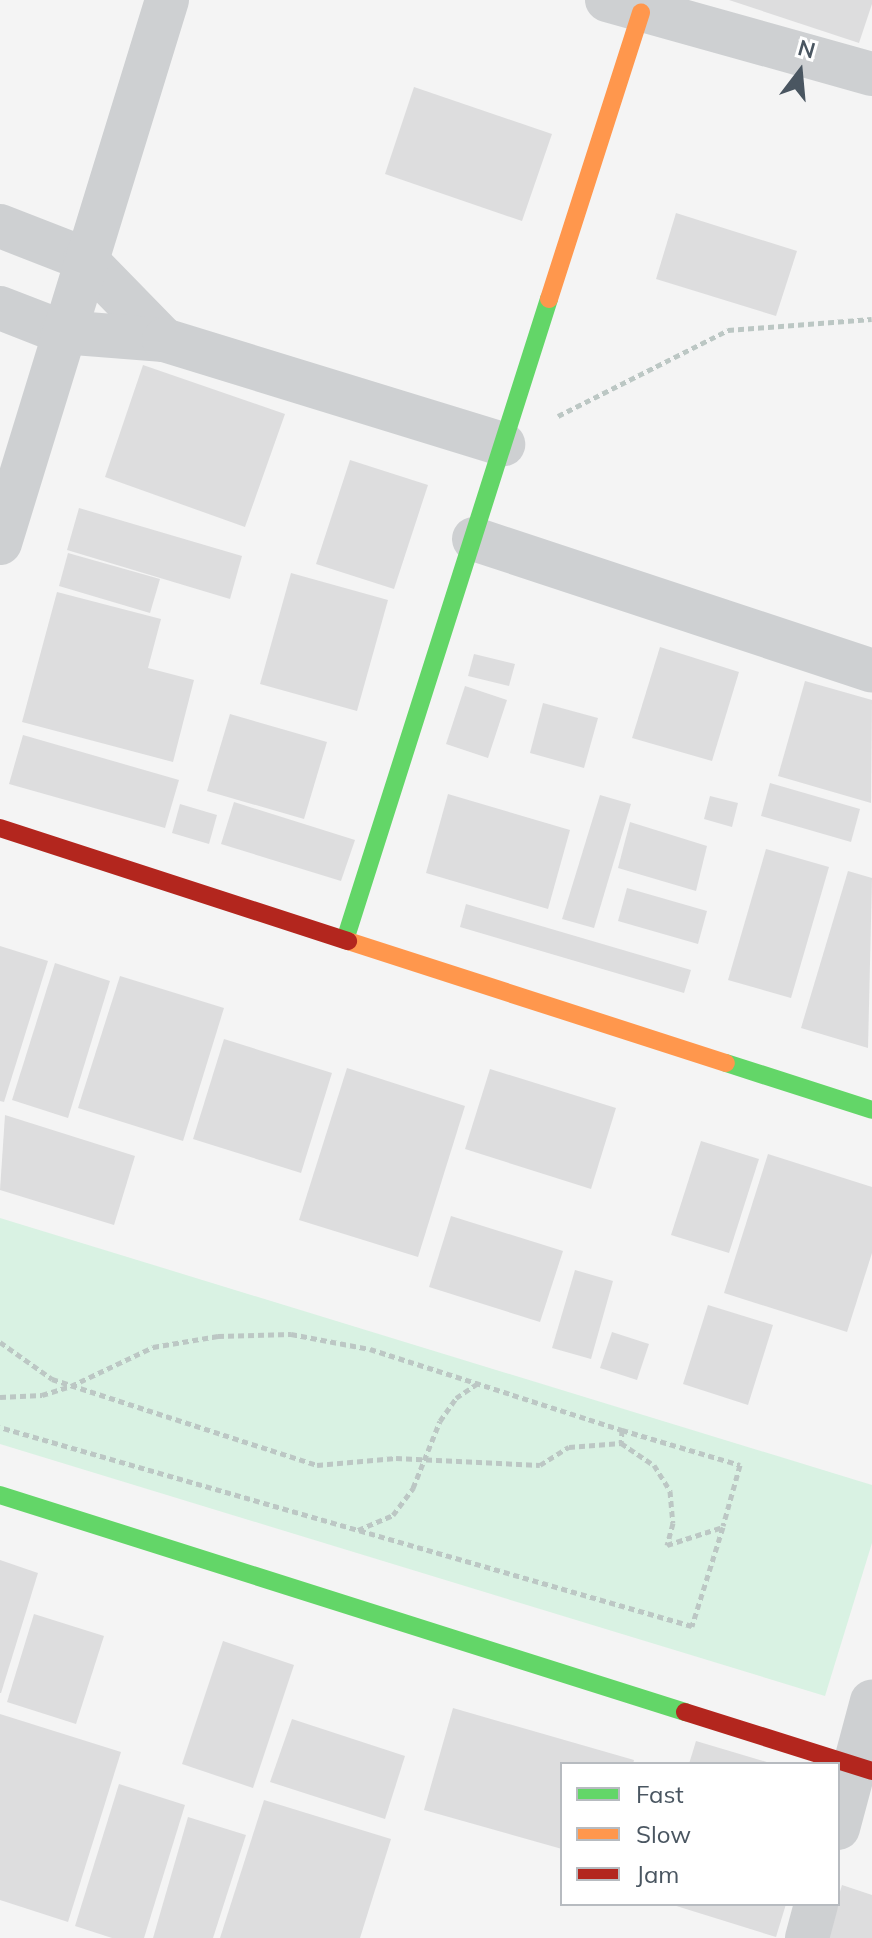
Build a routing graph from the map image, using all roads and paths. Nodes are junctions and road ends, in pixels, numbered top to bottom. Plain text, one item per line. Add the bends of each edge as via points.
1 (167, 0) edge
2 (624, 6) edge
3 (872, 74) edge
4 (0, 226) edge
5 (85, 259) junction
6 (0, 308) edge
7 (872, 319) edge
8 (62, 332) junction
9 (164, 340) junction
10 (503, 444) junction
11 (474, 539) junction
12 (0, 543) edge
13 (872, 671) edge
14 (0, 828) edge
15 (345, 940) junction
16 (872, 1110) edge
17 (0, 1342) edge
18 (477, 1384) junction
19 (71, 1386) junction
20 (0, 1397) edge
21 (0, 1427) edge
22 (622, 1430) junction
23 (621, 1443) junction
24 (0, 1495) edge
25 (723, 1527) junction
26 (357, 1530) junction
27 (872, 1701) edge
28 (864, 1768) edge
29 (840, 1823) edge
30 (815, 1906) edge
31 (807, 1938) edge

1 - 5 street
2 - 3 street
2 - 10 street
4 - 5 street
5 - 8 street
5 - 9 street
6 - 8 street
7 - 10 path via 728,330
8 - 9 street
8 - 12 street
9 - 10 street
10 - 11 street
11 - 13 street
11 - 15 street
14 - 15 street
15 - 16 street
17 - 19 path via 52,1379
18 - 19 path via 370,1349 291,1334 218,1336 153,1347
18 - 22 path
18 - 26 path via 456,1398 440,1421 413,1488 393,1515
19 - 20 path via 42,1395
19 - 23 path via 317,1465 396,1458 540,1465 569,1447
21 - 26 path
22 - 23 path
22 - 25 path via 740,1465
23 - 25 path via 654,1465 670,1491 673,1523 667,1545
24 - 28 street
25 - 26 path via 692,1626
27 - 28 street
28 - 29 street
30 - 31 street

